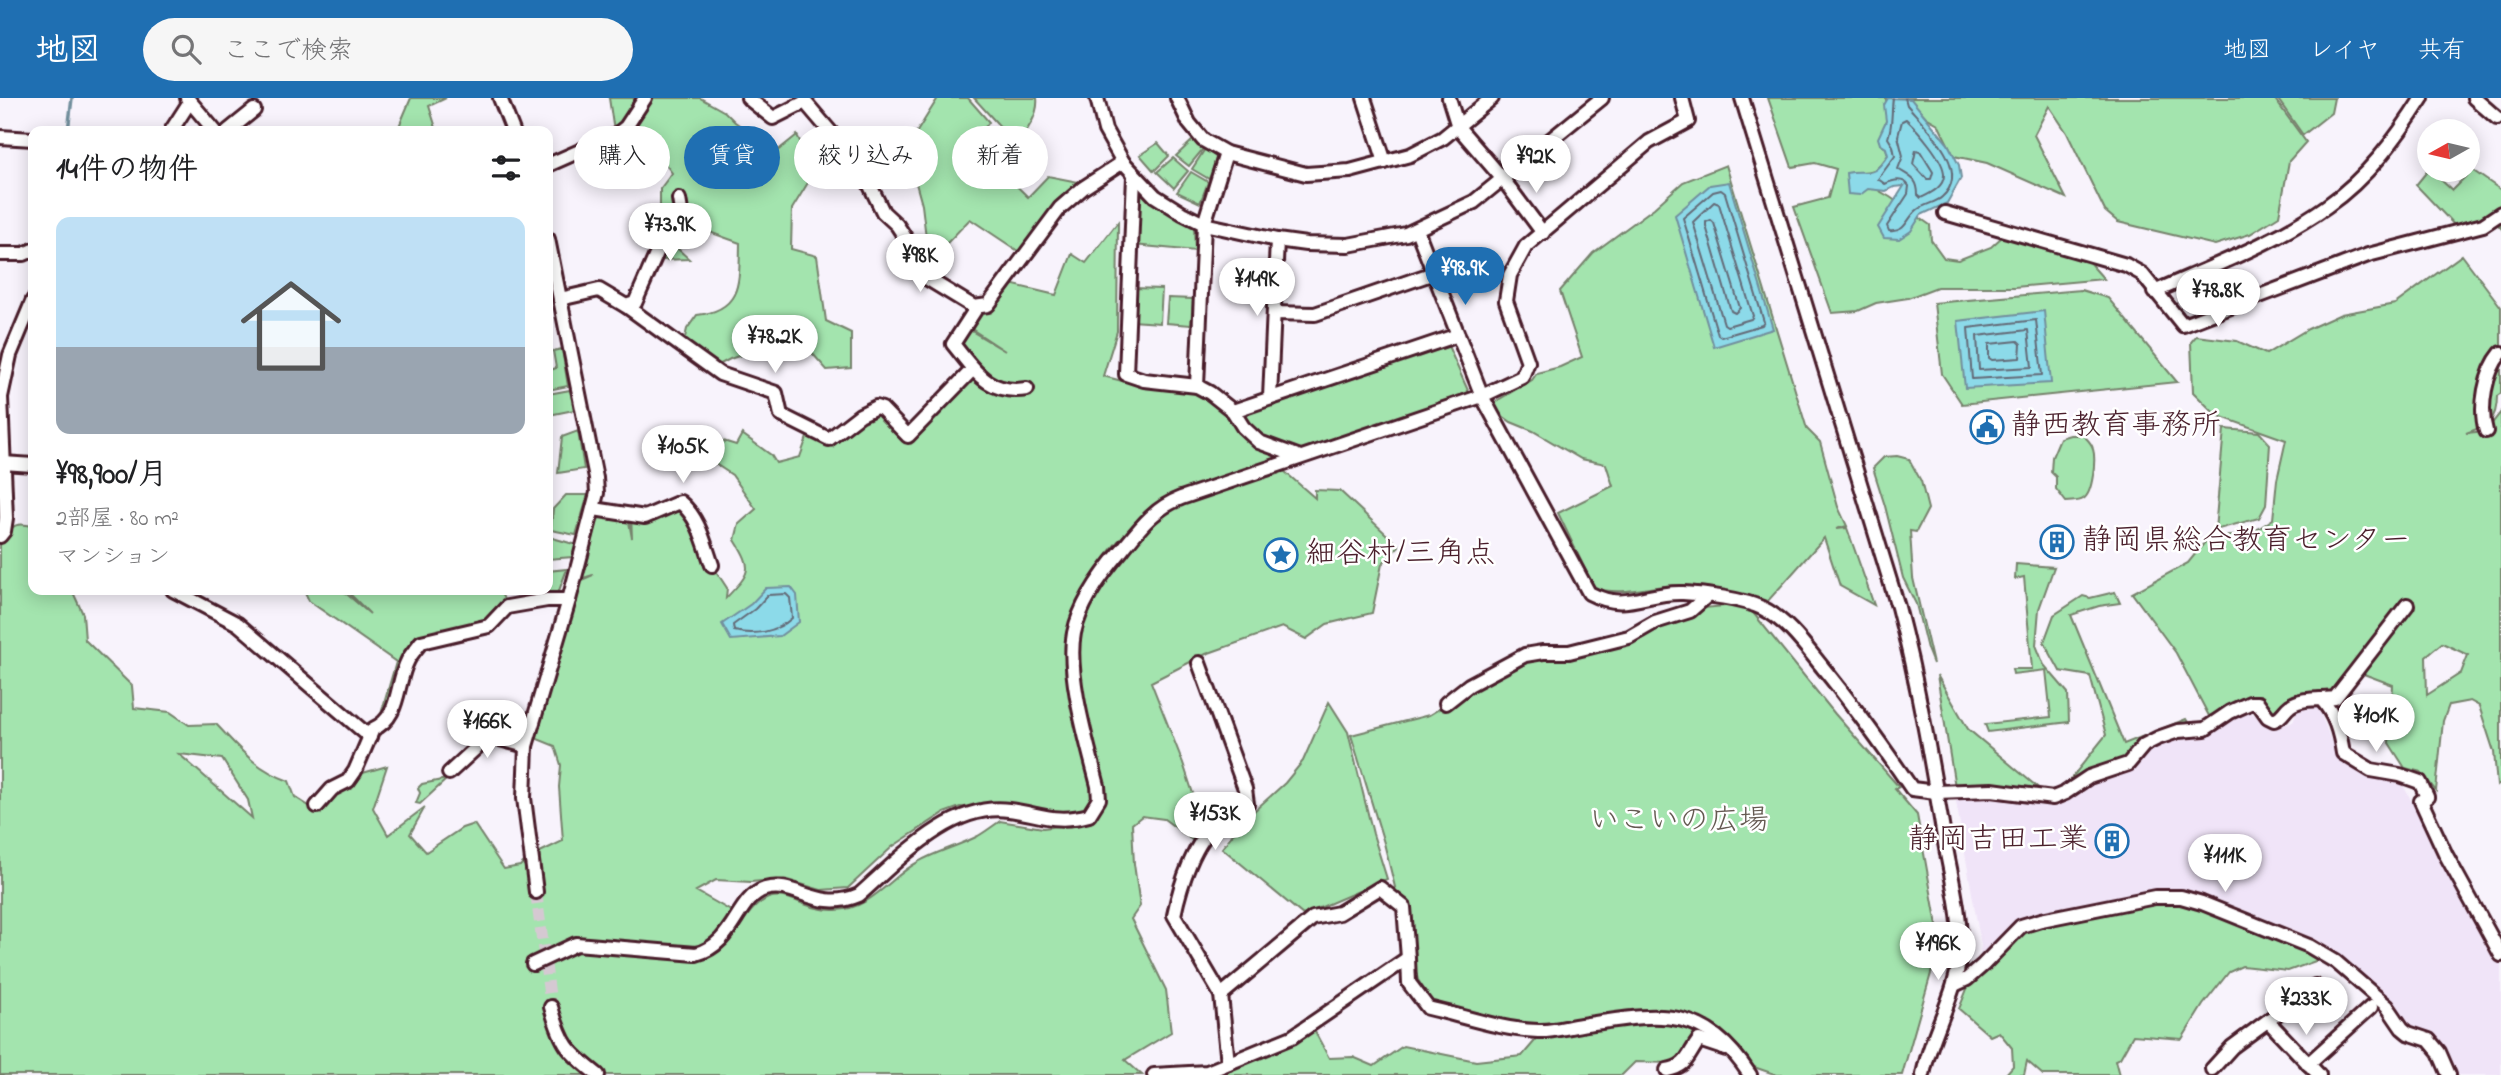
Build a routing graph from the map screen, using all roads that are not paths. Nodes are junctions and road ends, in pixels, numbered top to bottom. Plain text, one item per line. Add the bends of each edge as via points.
1 (500, 98) edge
2 (645, 98) edge
3 (748, 98) edge
4 (1097, 98) edge
5 (1177, 98) edge
6 (1364, 98) edge
7 (1448, 98) edge
8 (1492, 98) edge
9 (1602, 98) edge
10 (1682, 98) edge
11 (2422, 98) edge
12 (2474, 98) edge
13 (188, 101) edge
14 (1747, 101) edge
15 (254, 110) dead end
16 (2497, 118) dead end
17 (174, 126) edge
18 (210, 126) edge
19 (234, 126) edge
20 (511, 126) edge
21 (1458, 127) junction
22 (0, 137) edge
23 (28, 139) edge
24 (1226, 153) junction
25 (1123, 162) junction
26 (1385, 162) junction
27 (553, 163) edge
28 (1134, 176) junction
29 (1502, 178) junction
30 (679, 198) dead end
31 (1945, 213) dead end
32 (2501, 213) edge
33 (1204, 224) junction
34 (1417, 230) junction
35 (1543, 233) junction
36 (1277, 240) junction
37 (28, 252) edge
38 (0, 254) edge
39 (553, 264) edge
40 (1434, 273) junction
41 (2154, 292) junction
42 (560, 299) junction
43 (626, 306) junction
44 (977, 307) junction
45 (28, 313) edge
46 (1274, 313) junction
47 (1458, 335) junction
48 (2501, 353) edge
49 (973, 369) junction
50 (1196, 386) junction
51 (1027, 389) dead end
52 (1482, 396) junction
53 (1270, 398) junction
54 (1233, 411) junction
55 (2486, 431) dead end
56 (1300, 457) junction
57 (3, 463) junction
58 (28, 465) edge
59 (594, 509) junction
60 (0, 536) edge
61 (712, 565) dead end
62 (183, 595) edge
63 (1707, 596) junction
64 (569, 600) junction
65 (2407, 605) dead end
66 (1199, 663) dead end
67 (2321, 699) junction
68 (1446, 703) dead end
69 (370, 737) junction
70 (526, 746) junction
71 (449, 773) dead end
72 (1936, 792) junction
73 (317, 806) dead end
74 (536, 892) tunnel mouth
75 (2501, 955) edge
76 (1408, 958) junction
77 (533, 964) dead end
78 (1954, 985) junction
79 (2315, 986) dead end
80 (1221, 995) junction
81 (551, 1007) tunnel mouth
82 (2371, 1007) dead end
83 (2269, 1021) junction
84 (1736, 1053) junction
85 (1228, 1063) junction
86 (2308, 1064) junction
87 (2212, 1069) dead end
88 (1667, 1070) dead end
89 (598, 1075) edge
90 (1154, 1075) edge
91 (1750, 1075) edge
92 (1923, 1075) edge
93 (2319, 1075) edge
94 (2446, 1075) edge

1 - 20 street
2 - 27 street via 616,135
3 - 44 street via 773,118 805,102 856,156 883,212 910,245 919,269
4 - 25 street via 1105,130
5 - 24 street via 1203,140
6 - 26 street
7 - 21 street
8 - 21 street
9 - 29 street
10 - 35 street via 1688,121 1649,142
11 - 41 street via 2398,136 2329,205 2259,245
12 - 16 street
13 - 17 street
13 - 18 street
14 - 72 street via 1898,607 1915,670
15 - 19 street
21 - 26 street via 1410,155
21 - 29 street
22 - 23 street
24 - 26 street via 1306,174 1350,171
24 - 33 street
25 - 28 street
25 - 44 street via 1060,208 988,305
28 - 33 street via 1155,196
28 - 50 street via 1126,374
29 - 34 street via 1474,202
29 - 35 street
30 - 43 street via 681,211 635,303
31 - 41 street via 2126,265 2142,274
32 - 41 street via 2483,225 2368,255 2183,325
33 - 36 street
33 - 50 street
34 - 36 street via 1348,245
34 - 40 street
35 - 52 street via 1526,246 1510,275 1506,301 1528,362 1522,377
36 - 46 street
37 - 38 street
39 - 42 street
40 - 46 street via 1315,314
40 - 47 street
42 - 43 street via 599,290
42 - 59 street via 596,478
43 - 49 street via 720,374 776,393 781,415 830,439 876,407 908,436
44 - 49 street via 953,344
45 - 57 street via 5,373
46 - 53 street
47 - 52 street
47 - 53 street
48 - 55 street via 2494,362 2484,403
49 - 51 street via 999,388
50 - 54 street
52 - 56 street
52 - 63 street via 1589,593 1605,601 1625,602 1681,593
53 - 54 street
54 - 56 street via 1259,442
56 - 77 street via 1167,503 1147,519 1093,589 1074,633 1073,659 1078,703 1098,786 1098,799 1089,815 1067,820 1007,809 985,810 956,820 926,837 846,901 823,901 777,887 762,890 750,899 715,947 696,954 576,944
57 - 58 street
57 - 60 street via 6,518
59 - 61 street via 645,517 680,502 699,527
59 - 64 street
62 - 69 street via 238,624
63 - 68 street via 1690,611 1655,622 1629,637 1569,652 1525,655
63 - 72 street via 1762,608 1783,623 1855,707 1912,789
64 - 69 street via 506,607 489,626 421,642 407,661 392,712
64 - 70 street
65 - 67 street via 2335,698
66 - 80 street via 1247,804 1217,822 1203,839 1181,884 1174,915
67 - 72 street via 2290,706 2274,720 2258,704 2250,703 2205,729 2158,738 2128,764 2053,797 1992,790
67 - 75 street via 2336,722 2343,752 2371,770 2420,782 2427,797 2421,801 2441,844
69 - 73 street via 348,781 332,789
70 - 71 street via 489,736
70 - 74 street via 523,791
72 - 78 street via 1960,937
76 - 80 street via 1404,907 1380,888 1339,913 1313,918
76 - 84 street via 1409,983 1428,1008 1541,1031 1665,1016 1697,1023
76 - 85 street via 1292,1037
78 - 92 street
78 - 94 street via 1983,965 2021,926 2155,897 2181,897 2309,946 2336,962 2386,1006 2402,1028 2429,1040 2440,1052
79 - 83 street
80 - 85 street
81 - 89 street via 568,1050
82 - 86 street
83 - 86 street
83 - 87 street via 2232,1047
84 - 88 street via 1699,1040 1687,1060
84 - 91 street
85 - 90 street via 1207,1072
86 - 93 street

